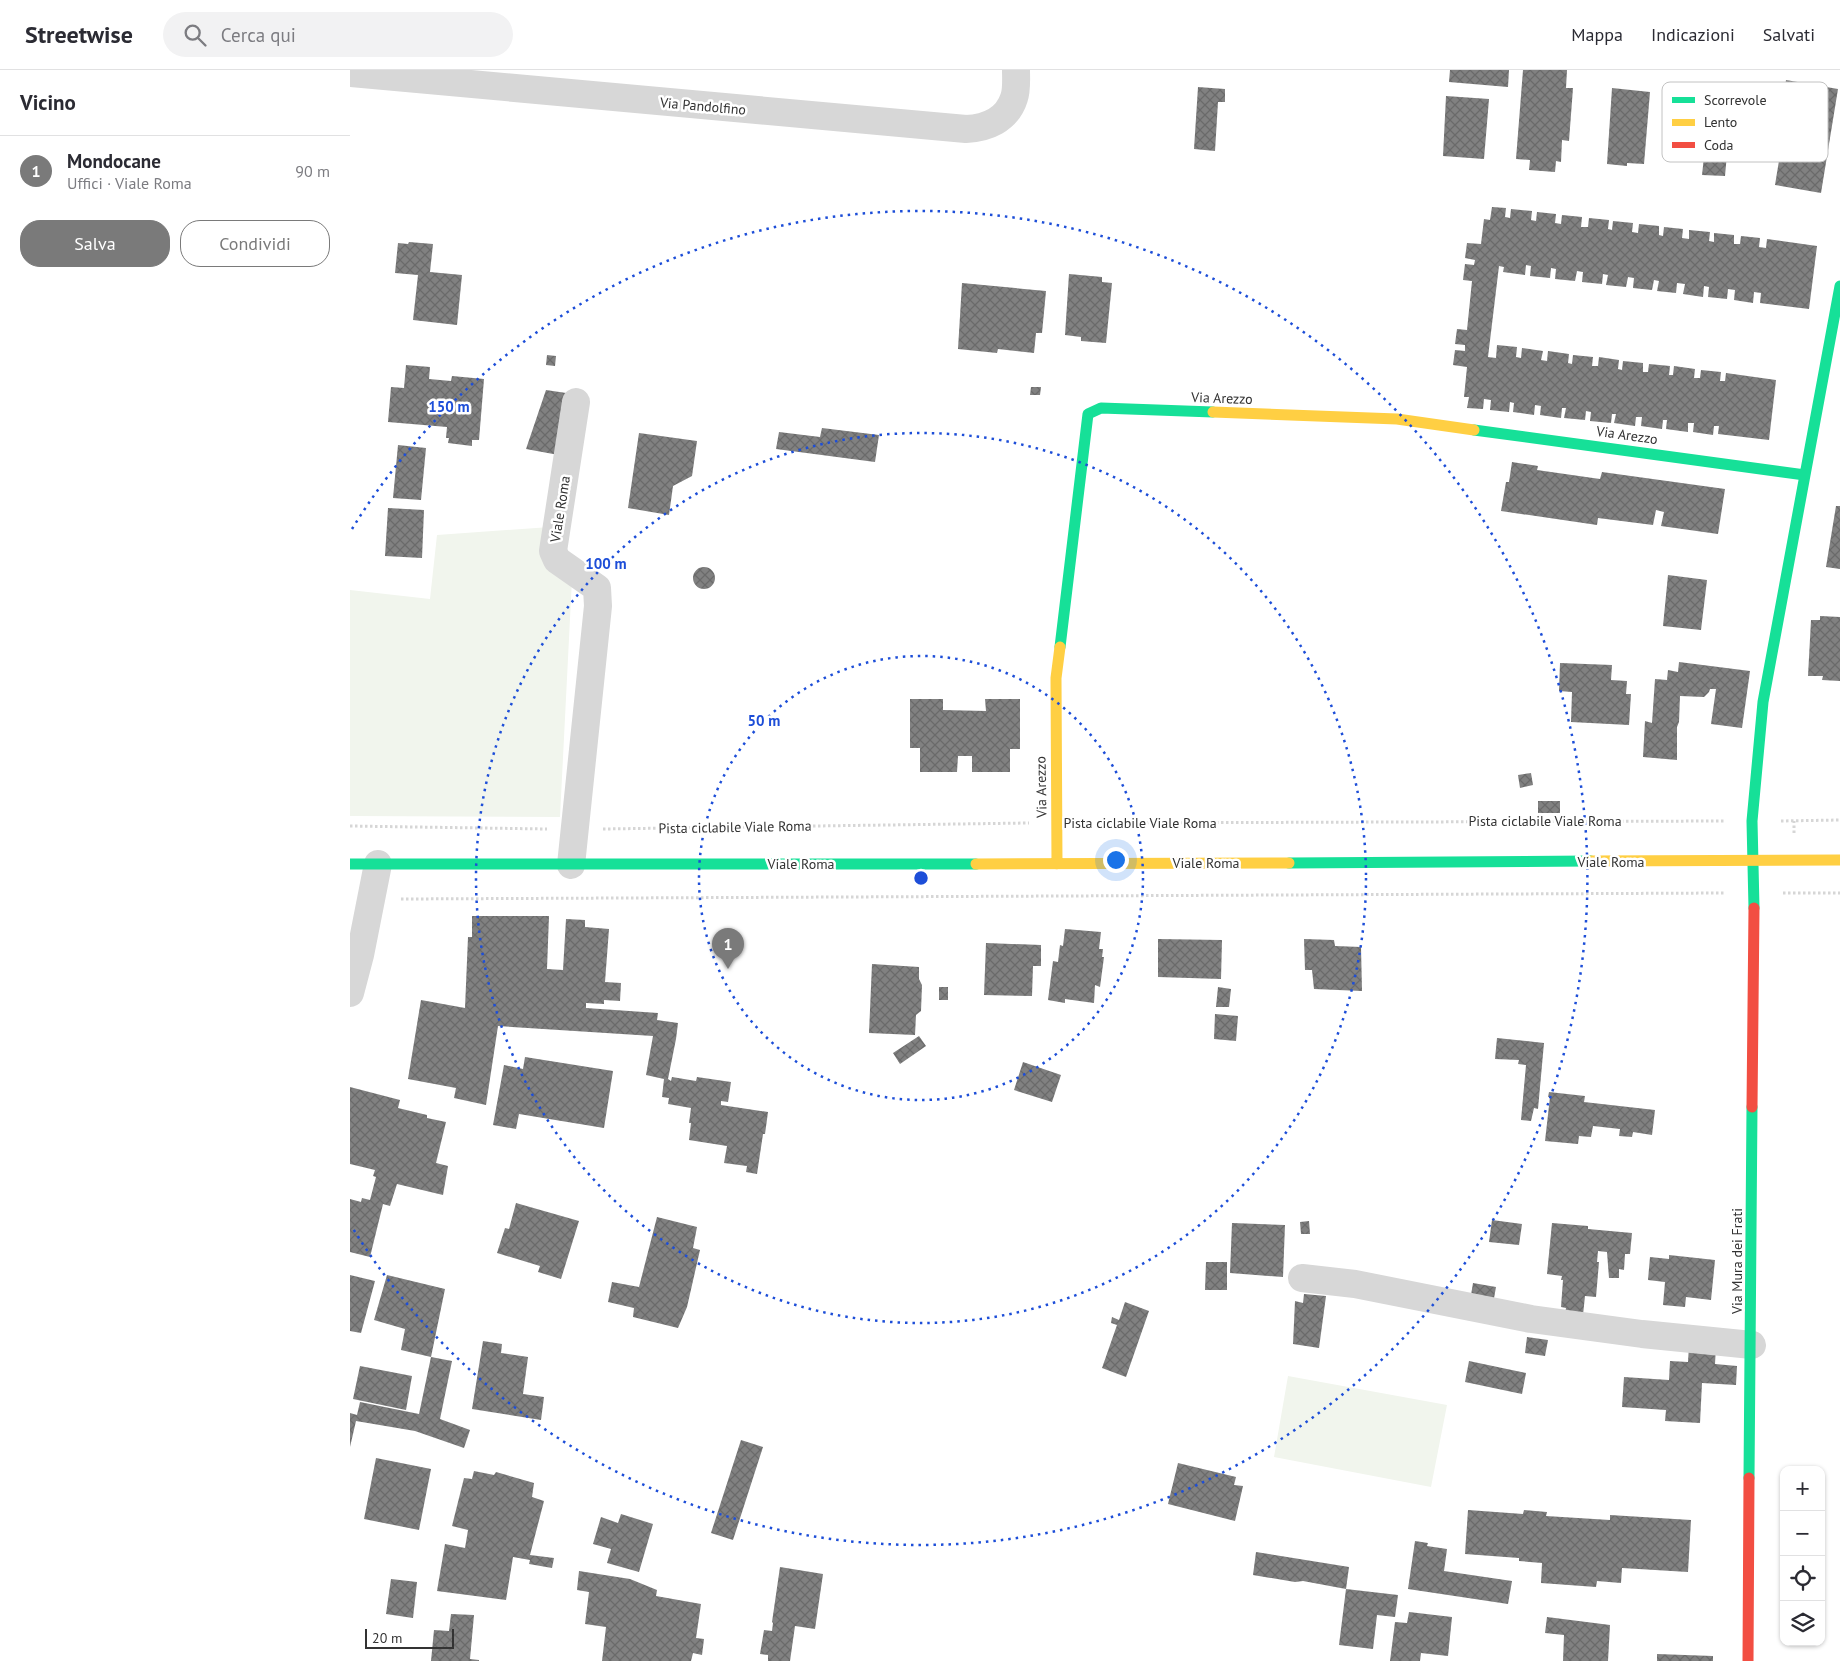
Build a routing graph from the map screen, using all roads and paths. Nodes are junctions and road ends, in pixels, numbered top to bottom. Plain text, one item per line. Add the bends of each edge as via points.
1 (1016, 70) edge
2 (350, 73) edge
3 (1840, 286) edge
4 (576, 402) dead end
5 (1805, 474) junction
6 (1840, 820) edge
7 (1752, 821) junction
8 (1056, 823) junction
9 (350, 826) edge
10 (574, 829) junction
11 (1840, 860) edge
12 (1754, 861) junction
13 (350, 864) edge
14 (378, 864) junction
15 (571, 864) junction
16 (1057, 864) junction
17 (1754, 893) junction
18 (1840, 893) edge
19 (371, 899) junction
20 (350, 993) edge
21 (1302, 1278) dead end
22 (1752, 1345) junction
23 (1748, 1661) edge

1 - 2 street, Via Pandolfino via 1014,98 1007,112 982,128 966,129
3 - 5 street
4 - 10 street, Viale Roma via 553,551 557,560 596,588 598,606
5 - 7 street via 1763,702
5 - 8 street, Via Arezzo via 1397,419 1110,408 1094,411 1088,414 1056,678
6 - 7 path, Pista ciclabile Viale Roma
7 - 8 path, Pista ciclabile Viale Roma
7 - 12 street
8 - 10 path, Pista ciclabile Viale Roma
8 - 16 street, Via Arezzo
9 - 10 path, Pista ciclabile Viale Roma
10 - 15 street, Viale Roma
11 - 12 street, Viale Roma
12 - 16 street, Viale Roma
12 - 17 street, Via Mura dei Frati
13 - 14 street, Viale Roma
14 - 15 street, Viale Roma
14 - 19 street
15 - 16 street, Viale Roma
17 - 18 path
17 - 19 path
17 - 22 street, Via Mura dei Frati
19 - 20 street
21 - 22 street via 1355,1284 1531,1319
22 - 23 street, Via Mura dei Frati

